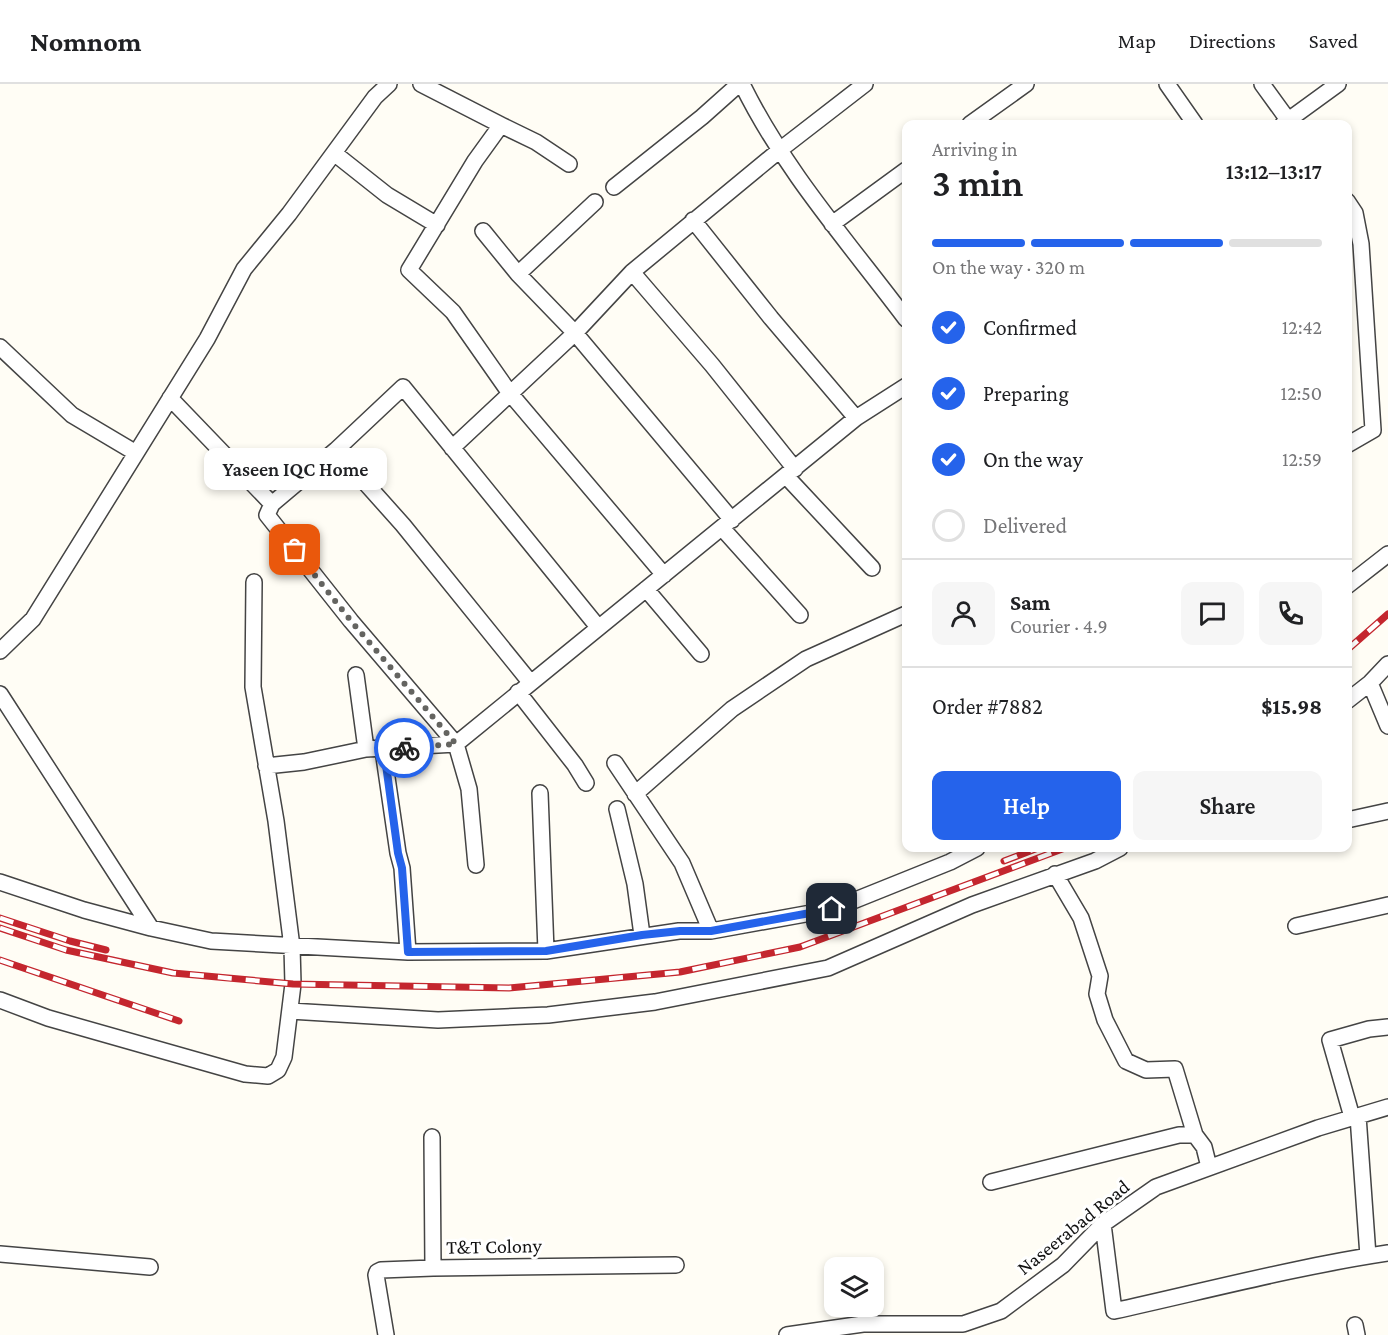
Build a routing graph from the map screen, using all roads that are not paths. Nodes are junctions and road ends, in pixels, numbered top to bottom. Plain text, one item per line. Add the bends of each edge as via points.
1 (389, 84) edge
2 (421, 84) edge
3 (740, 84) edge
4 (1026, 84) edge
5 (1167, 84) edge
6 (1262, 84) edge
7 (1338, 84) edge
8 (861, 85) edge
9 (975, 120) edge
10 (1192, 120) edge
11 (1285, 120) edge
12 (1291, 120) edge
13 (501, 125) junction
14 (781, 149) junction
15 (334, 153) junction
16 (569, 164) dead end
17 (902, 173) edge
18 (614, 187) dead end
19 (595, 202) dead end
20 (1352, 208) edge
21 (693, 220) junction
22 (832, 224) junction
23 (437, 225) junction
24 (483, 231) dead end
25 (632, 272) junction
26 (518, 274) junction
27 (902, 314) edge
28 (575, 333) junction
29 (0, 346) edge
30 (902, 389) edge
31 (509, 393) junction
32 (170, 398) junction
33 (856, 418) junction
34 (1352, 442) edge
35 (452, 448) junction
36 (336, 450) junction
37 (136, 453) junction
38 (790, 473) junction
39 (272, 504) junction
40 (727, 524) junction
41 (1388, 554) edge
42 (872, 568) dead end
43 (664, 575) junction
44 (254, 582) dead end
45 (1352, 582) edge
46 (646, 589) junction
47 (800, 615) dead end
48 (902, 616) edge
49 (598, 627) junction
50 (0, 651) edge
51 (701, 654) dead end
52 (1388, 664) edge
53 (356, 675) dead end
54 (1370, 683) junction
55 (524, 687) junction
56 (0, 694) edge
57 (1352, 697) edge
58 (1388, 726) edge
59 (456, 744) junction
60 (366, 749) junction
61 (384, 750) junction
62 (615, 763) dead end
63 (266, 766) junction
64 (586, 783) dead end
65 (540, 793) dead end
66 (635, 794) junction
67 (617, 809) dead end
68 (1388, 811) edge
69 (1352, 819) edge
70 (969, 852) edge
71 (1112, 852) edge
72 (476, 865) dead end
73 (1055, 874) junction
74 (0, 882) edge
75 (1388, 905) edge
76 (1296, 926) dead end
77 (151, 928) junction
78 (711, 931) junction
79 (642, 935) junction
80 (292, 947) junction
81 (546, 951) junction
82 (408, 952) junction
83 (0, 1000) edge
84 (290, 1011) junction
85 (1388, 1027) edge
86 (1388, 1107) edge
87 (1355, 1117) junction
88 (1195, 1135) junction
89 (432, 1137) dead end
90 (1209, 1167) junction
91 (991, 1182) dead end
92 (1103, 1224) junction
93 (1388, 1253) edge
94 (0, 1254) edge
95 (1368, 1256) junction
96 (676, 1265) dead end
97 (150, 1267) dead end
98 (433, 1268) junction
99 (386, 1335) edge
100 (787, 1335) edge

1 - 15 street
2 - 13 street
3 - 14 street
3 - 18 street
4 - 9 street
5 - 10 street
6 - 11 street
7 - 12 street
8 - 14 street
13 - 16 street
13 - 23 street
14 - 21 street
14 - 22 street
15 - 23 street via 387,195
15 - 32 street via 244,268
17 - 22 street
19 - 26 street
20 - 34 street via 1360,244 1373,430
21 - 25 street
21 - 33 street
22 - 27 street
23 - 31 street via 409,270 453,312
24 - 26 street
25 - 28 street
25 - 38 street via 712,365
26 - 28 street
28 - 31 street
28 - 40 street
29 - 37 street via 72,414
30 - 33 street
31 - 35 street
31 - 43 street
32 - 37 street
32 - 39 street
33 - 38 street
35 - 36 street via 403,387
35 - 49 street
36 - 39 street
36 - 55 street via 403,525
37 - 50 street via 33,619
38 - 40 street
38 - 42 street
39 - 59 street via 267,515
40 - 43 street
40 - 47 street
41 - 45 street
43 - 46 street
44 - 63 street via 253,687
46 - 49 street
46 - 51 street
48 - 66 street via 806,659 732,709
49 - 55 street
52 - 54 street
53 - 60 street
54 - 57 street
54 - 58 street
55 - 59 street
55 - 64 street
56 - 77 street
59 - 61 street
59 - 72 street via 469,789
60 - 61 street
60 - 63 street
61 - 82 street via 402,868
62 - 66 street
63 - 80 street
65 - 81 street
66 - 78 street via 682,863
67 - 79 street via 635,884
68 - 69 street
70 - 78 street via 832,909
71 - 73 street
73 - 84 street via 972,904 828,968 655,1002 548,1015 438,1020
73 - 88 street via 1081,918 1101,976 1097,994 1105,1020 1126,1061 1146,1070 1175,1069
74 - 77 street
75 - 76 street
77 - 80 street via 211,941
78 - 79 street
79 - 81 street
80 - 82 street
80 - 84 street
81 - 82 street
83 - 84 street via 48,1018 212,1065 268,1076 278,1070 284,1057
85 - 87 street via 1330,1040
86 - 87 street, Naseerabad Road
87 - 90 street, Naseerabad Road
87 - 95 street
88 - 90 street via 1204,1147
88 - 91 street via 1179,1135
89 - 98 street
90 - 92 street, Naseerabad Road via 1156,1187
92 - 95 street via 1113,1311
92 - 100 street, Naseerabad Road via 1063,1264 1001,1311 963,1324 863,1324
93 - 95 street
94 - 97 street
96 - 98 street, T&T Colony
98 - 99 street, T&T Colony via 377,1272

